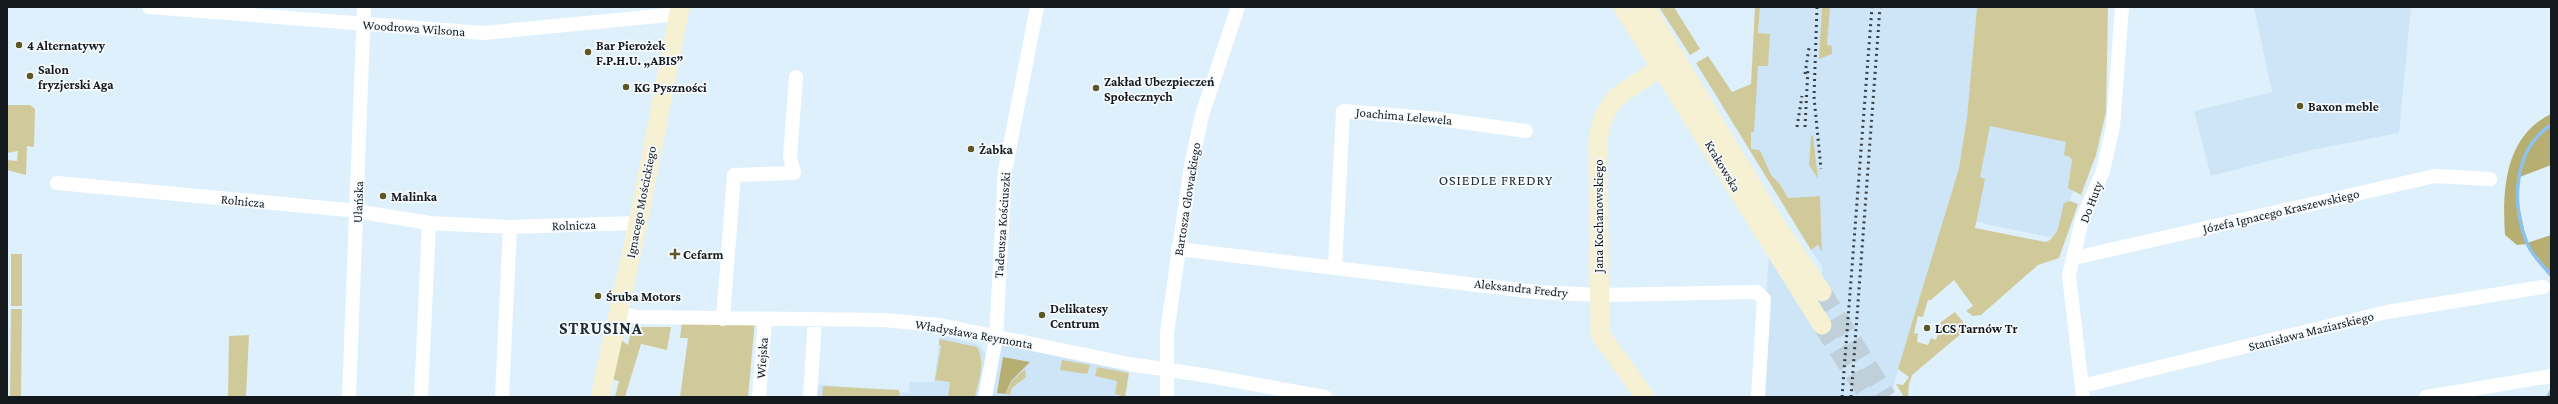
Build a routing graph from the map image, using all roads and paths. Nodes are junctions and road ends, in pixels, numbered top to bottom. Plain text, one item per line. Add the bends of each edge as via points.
1 (149, 7) edge
2 (364, 7) edge
3 (1037, 7) edge
4 (1238, 7) edge
5 (1623, 7) edge
6 (1645, 7) edge
7 (2122, 7) edge
8 (679, 10) edge
9 (364, 24) junction
10 (1669, 62) junction
11 (796, 77) dead end
12 (1526, 131) dead end
13 (2490, 179) dead end
14 (57, 183) dead end
15 (357, 212) junction
16 (429, 223) junction
17 (638, 224) junction
18 (510, 227) junction
19 (1178, 249) junction
20 (2074, 258) junction
21 (1335, 267) junction
22 (2543, 287) dead end
23 (1822, 292) tunnel mouth
24 (1599, 295) junction
25 (619, 313) junction
26 (723, 319) junction
27 (765, 319) junction
28 (815, 320) junction
29 (1822, 325) tunnel mouth
30 (996, 338) junction
31 (1166, 369) junction
32 (2551, 376) edge
33 (2083, 392) edge
34 (349, 397) edge
35 (421, 397) edge
36 (502, 397) edge
37 (600, 397) edge
38 (760, 397) edge
39 (810, 397) edge
40 (985, 397) edge
41 (1167, 397) edge
42 (1325, 397) edge
43 (1645, 397) edge
44 (1758, 397) edge
45 (2426, 397) edge

1 - 9 street, Woodrowa Wilsona
2 - 9 street, Ułańska
3 - 30 street, Tadeusza Kościuszki via 1005,171
4 - 19 street, Bartosza Głowackiego via 1202,115 1191,165
5 - 10 street, Krakowska
6 - 10 street, Krakowska
7 - 20 street, Do Huty via 2113,127 2103,171 2082,220
8 - 9 street, Woodrowa Wilsona via 484,33
8 - 17 street, Ignacego Mościckiego
9 - 15 street, Ułańska
10 - 23 street, Krakowska
10 - 24 street, Jana Kochanowskiego via 1618,96 1610,104 1601,122 1598,141
10 - 29 street, Krakowska
11 - 26 street via 790,156 794,173 734,175
12 - 21 street, Joachima Lelewela via 1439,119 1343,110
13 - 20 street, Józefa Ignacego Kraszewskiego via 2435,176
14 - 15 street, Rolnicza
15 - 16 street, Rolnicza
15 - 34 street, Ułańska
16 - 18 street, Rolnicza
16 - 35 street
17 - 18 street, Rolnicza
17 - 25 street, Ignacego Mościckiego
18 - 36 street
19 - 21 street, Aleksandra Fredry
19 - 31 street, Bartosza Głowackiego via 1167,333
20 - 33 street, Do Huty via 2069,275 2070,296
21 - 24 street, Aleksandra Fredry via 1535,292
22 - 33 street, Stanisława Maziarskiego via 2387,312
24 - 43 street, Jana Kochanowskiego via 1600,334
24 - 44 street, Aleksandra Fredry via 1760,293 1764,299 1764,306
25 - 26 street, Władysława Reymonta via 637,317
25 - 37 street, Ignacego Mościckiego
26 - 27 street, Władysława Reymonta
27 - 28 street, Władysława Reymonta
27 - 38 street, Wiejska
28 - 30 street, Władysława Reymonta via 883,320 933,325
28 - 39 street
30 - 31 street, Władysława Reymonta
30 - 40 street, Tadeusza Kościuszki
31 - 41 street, Bartosza Głowackiego
31 - 42 street, Władysława Reymonta
32 - 45 street

